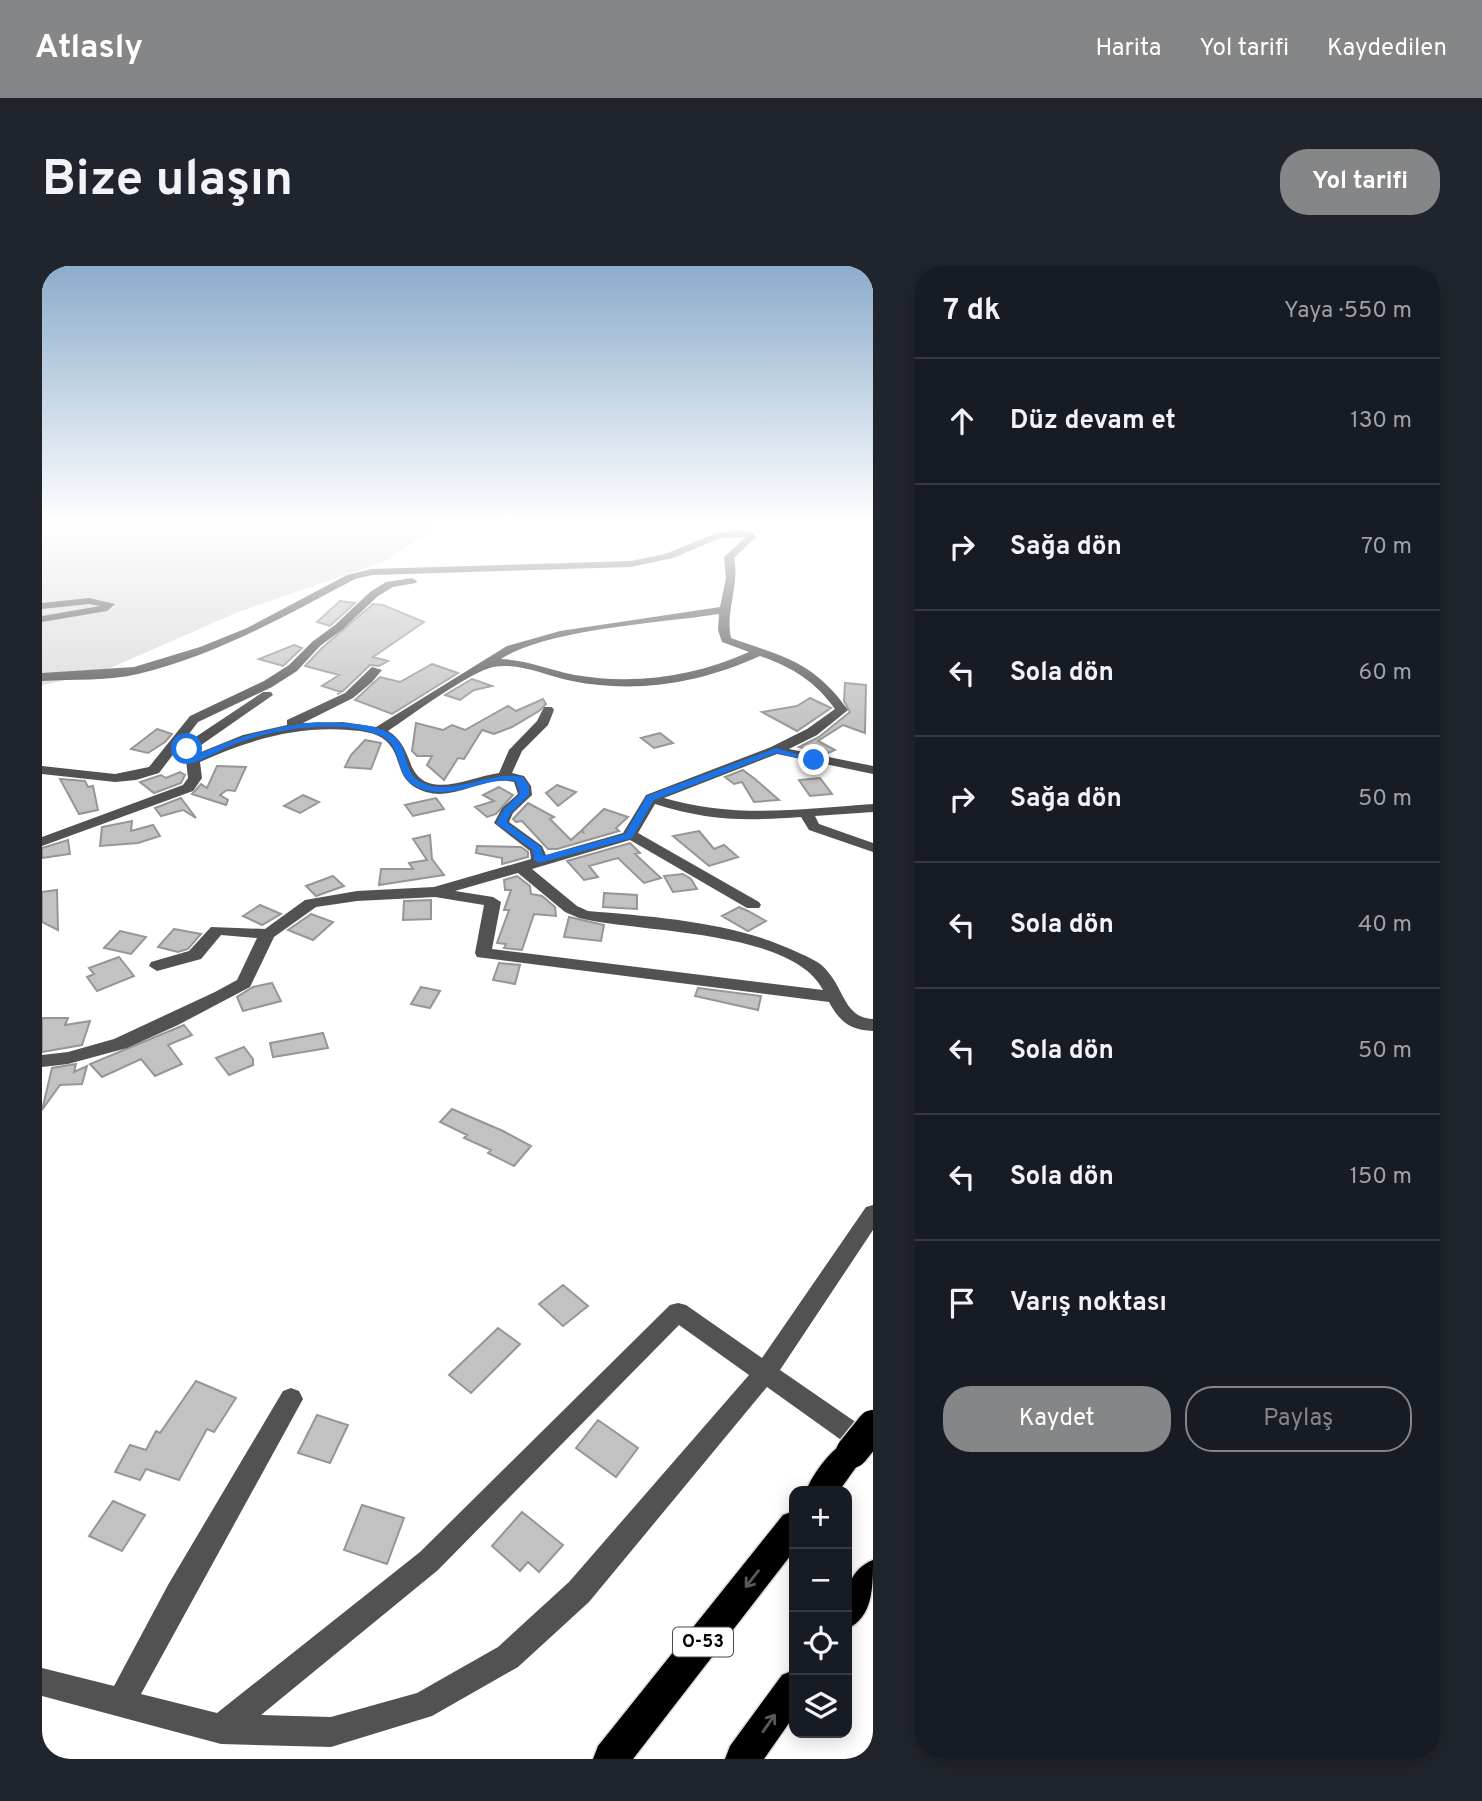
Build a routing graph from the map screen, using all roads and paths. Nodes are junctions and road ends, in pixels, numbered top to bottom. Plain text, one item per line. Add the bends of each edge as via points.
1 (323, 593) edge
2 (376, 593) edge
3 (729, 593) edge
4 (42, 606) edge
5 (725, 610) junction
6 (42, 620) edge
7 (760, 651) junction
8 (487, 664) junction
9 (293, 668) junction
10 (376, 670) dead end
11 (42, 677) edge
12 (548, 710) dead end
13 (281, 728) junction
14 (377, 732) junction
15 (776, 750) junction
16 (193, 760) junction
17 (42, 770) edge
18 (873, 770) edge
19 (504, 776) junction
20 (651, 798) junction
21 (873, 808) edge
22 (806, 814) junction
23 (630, 834) junction
24 (42, 842) edge
25 (873, 848) edge
26 (539, 860) junction
27 (519, 866) junction
28 (436, 892) junction
29 (752, 905) dead end
30 (268, 934) junction
31 (157, 966) dead end
32 (833, 997) junction
33 (873, 1025) edge
34 (42, 1061) edge
35 (873, 1213) edge
36 (765, 1373) junction
37 (291, 1399) dead end
38 (873, 1426) edge
39 (862, 1450) edge
40 (826, 1486) edge
41 (789, 1532) edge
42 (873, 1576) edge
43 (848, 1612) edge
44 (42, 1682) edge
45 (789, 1694) edge
46 (121, 1702) junction
47 (221, 1728) junction
48 (611, 1759) edge
49 (743, 1759) edge

1 - 11 street via 251,630 135,671
2 - 9 street
3 - 5 street
4 - 6 street via 89,601 110,604
5 - 7 street via 721,627 726,640
5 - 8 street via 561,634 511,648
7 - 8 street via 690,678 638,683 574,678 512,663
7 - 15 street via 797,664 820,680 842,710 813,732
8 - 14 street
9 - 16 street via 282,685 187,749
9 - 17 street via 194,719 154,770 114,778
10 - 13 street via 367,684 342,700
12 - 19 street via 543,722 516,750
13 - 14 street via 318,725
13 - 16 street
14 - 19 street via 397,745 406,774 420,785 464,788
15 - 18 street
15 - 20 street
16 - 24 street via 195,778 188,788
19 - 26 street via 519,779 525,795 501,823 537,849
20 - 22 street via 696,812 734,816
20 - 23 street
21 - 22 street
22 - 25 street via 814,827
23 - 26 street
23 - 29 street
26 - 27 street
27 - 28 street
27 - 32 street via 571,909 585,915 698,928 782,953 826,976
28 - 30 street via 311,903
28 - 32 street via 493,902 483,953
30 - 31 street via 217,930 195,955
30 - 34 street via 244,983 212,1001 83,1057
32 - 33 street via 845,1017
35 - 36 street
36 - 39 street
36 - 47 street via 579,1592 508,1657 422,1706 331,1732
36 - 47 street via 678,1312 429,1561
37 - 46 street
38 - 39 highway, bridge
39 - 40 highway
41 -> 48 highway, O-53
42 - 43 highway
44 - 46 street
49 -> 45 highway
46 - 47 street

